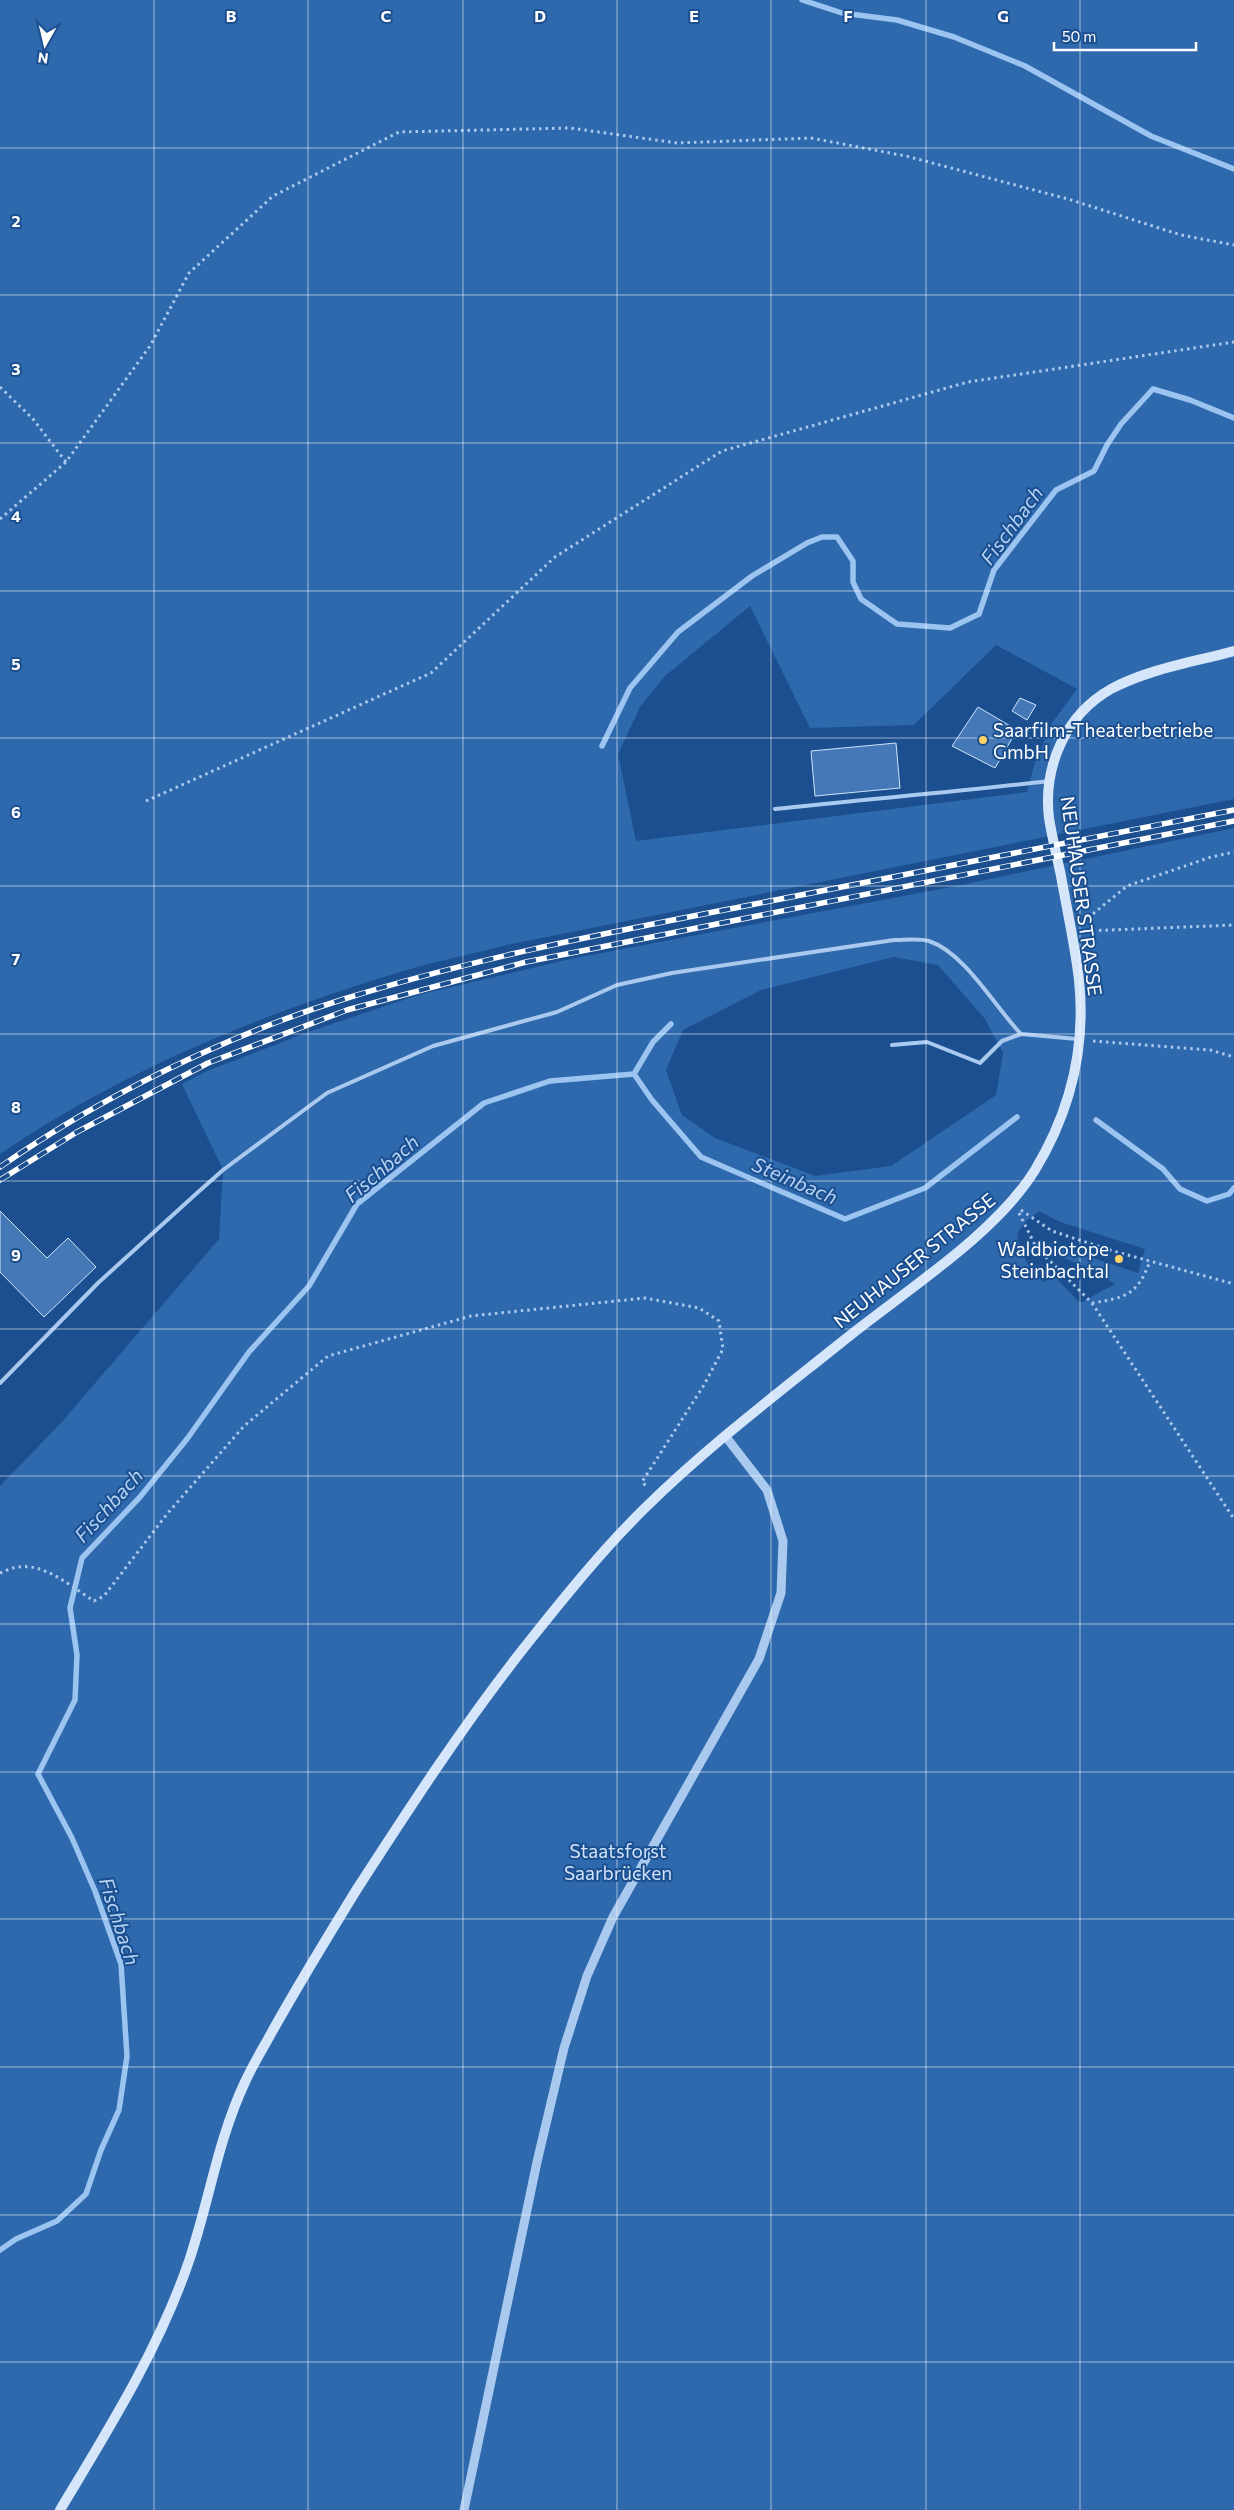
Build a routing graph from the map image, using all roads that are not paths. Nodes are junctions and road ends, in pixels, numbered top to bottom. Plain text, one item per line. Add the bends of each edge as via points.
1 (1234, 651) edge
2 (1049, 781) junction
3 (775, 809) dead end
4 (1021, 1034) junction
5 (1080, 1039) junction
6 (892, 1045) dead end
7 (0, 1383) edge
8 (726, 1438) junction
9 (60, 2510) edge
10 (464, 2510) edge

1 - 2 main road, NEUHAUSER STRASSE via 1140,677 1109,690 1085,708 1066,732 1055,756
2 - 3 lane
2 - 5 main road, NEUHAUSER STRASSE via 1049,816 1079,982
4 - 5 lane
4 - 6 lane via 1002,1041 980,1063 927,1042
4 - 7 lane via 978,982 945,949 927,940 894,940 617,985 557,1012 433,1046 327,1093 223,1170 98,1283
5 - 8 main road, NEUHAUSER STRASSE via 1075,1074 1052,1140 1012,1202 954,1254
8 - 9 main road, NEUHAUSER STRASSE via 657,1497 602,1553 492,1690 440,1760 307,1971 244,2082 217,2157 190,2259 163,2325 116,2417
8 - 10 street via 767,1490 783,1541 781,1593 758,1659 612,1917 587,1976 564,2048 537,2162

